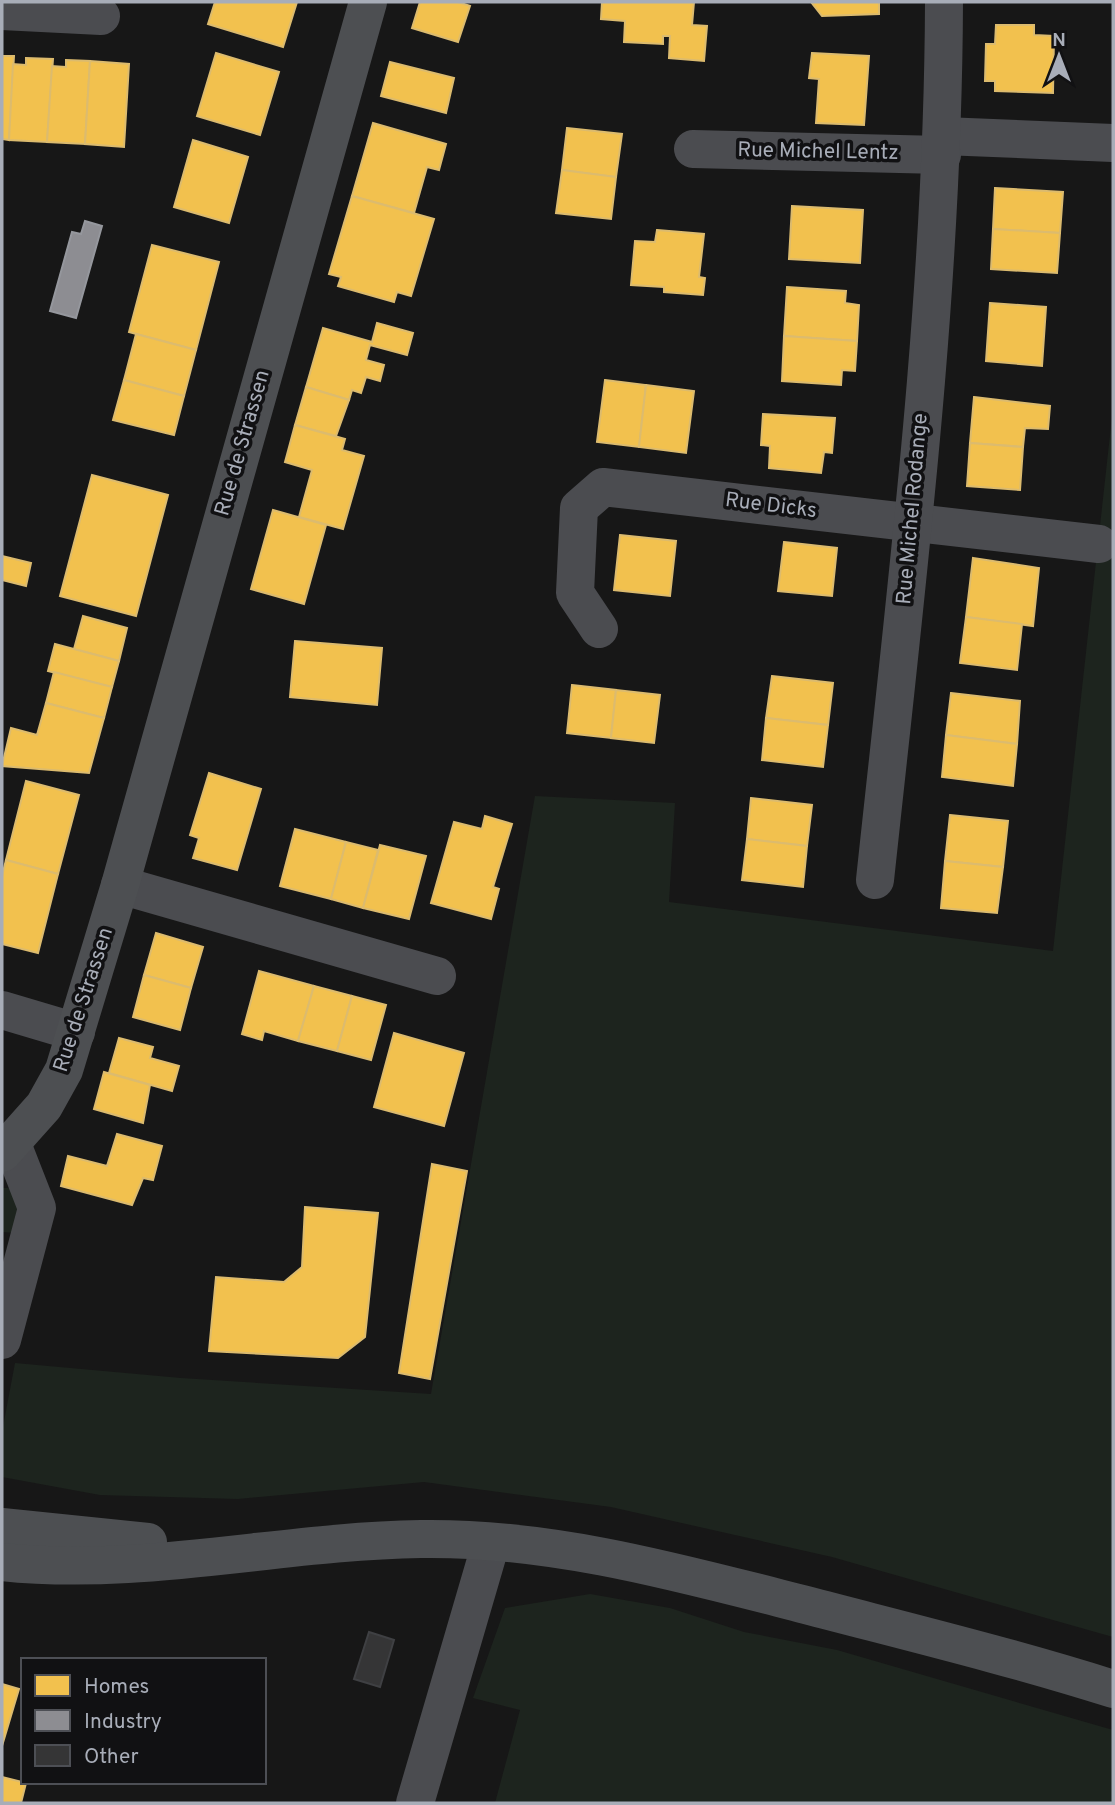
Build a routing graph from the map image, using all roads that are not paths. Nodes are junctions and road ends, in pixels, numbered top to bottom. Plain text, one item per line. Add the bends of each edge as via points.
1 (368, 2) edge
2 (944, 2) edge
3 (2, 11) edge
4 (101, 16) dead end
5 (1113, 143) edge
6 (943, 145) junction
7 (694, 149) dead end
8 (912, 523) junction
9 (1099, 544) dead end
10 (599, 629) dead end
11 (875, 880) dead end
12 (120, 885) junction
13 (437, 976) dead end
14 (2, 1010) edge
15 (76, 1032) junction
16 (7, 1149) edge
17 (2, 1340) edge
18 (2, 1527) edge
19 (491, 1543) junction
20 (265, 1550) junction
21 (2, 1562) edge
22 (1113, 1689) edge
23 (415, 1803) edge

1 - 12 main road, Rue de Strassen
2 - 6 street, Rue Michel Rodange
3 - 4 street
5 - 6 street
6 - 7 street, Rue Michel Lentz
6 - 8 street, Rue Michel Rodange
8 - 9 street, Rue Dicks
8 - 10 street, Rue Dicks via 603,487 579,508 575,593
8 - 11 street, Rue Michel Rodange
12 - 13 street
12 - 15 main road, Rue de Strassen
14 - 15 street
15 - 16 main road, Rue de Strassen via 51,1094
16 - 17 street, Rue de Strassen via 37,1208
18 - 20 main road
19 - 20 main road via 422,1539
19 - 22 main road via 562,1549 693,1576 1032,1663
19 - 23 street
20 - 21 main road via 175,1562 50,1567

